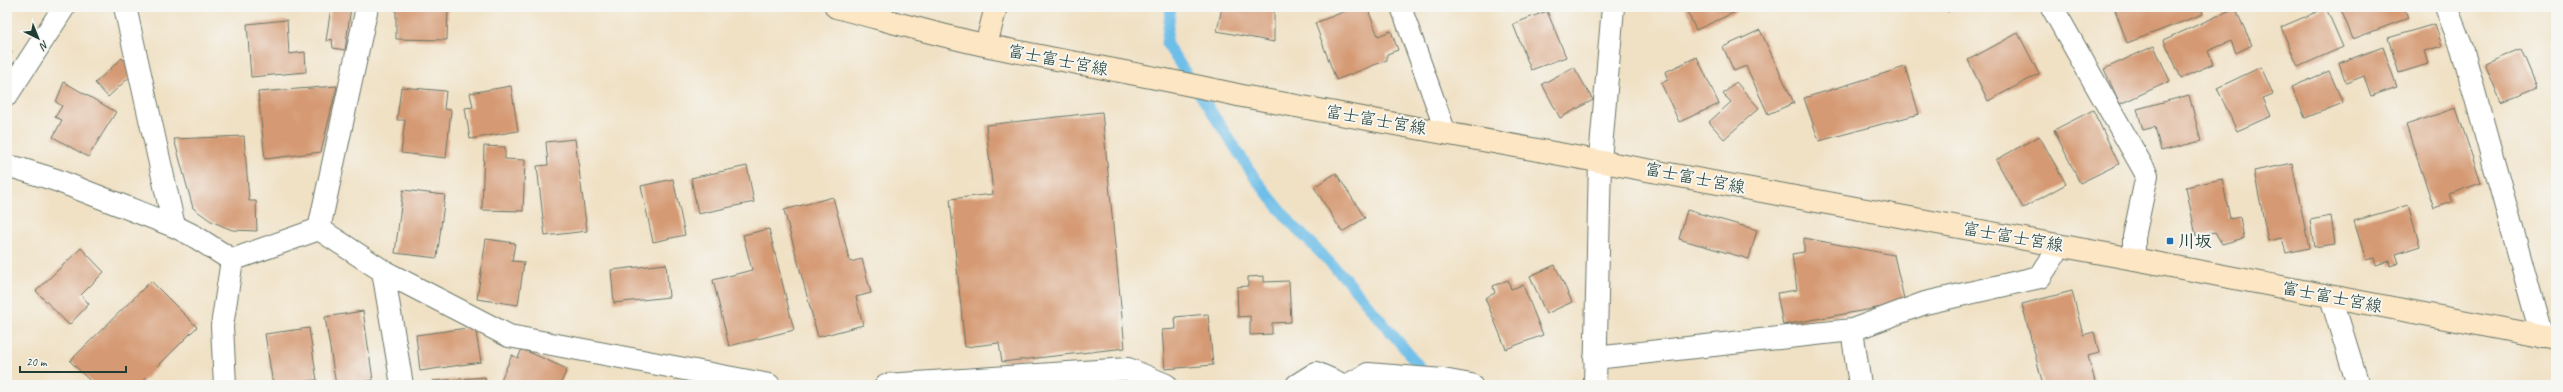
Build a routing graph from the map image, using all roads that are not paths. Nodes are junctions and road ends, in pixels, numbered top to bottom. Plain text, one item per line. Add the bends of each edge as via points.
1 (64, 7) edge
2 (125, 7) edge
3 (367, 7) edge
4 (836, 7) edge
5 (996, 7) edge
6 (1401, 7) edge
7 (1612, 7) edge
8 (2052, 7) edge
9 (2446, 7) edge
10 (986, 45) junction
11 (7, 95) edge
12 (1446, 133) junction
13 (1600, 160) junction
14 (7, 167) edge
15 (174, 226) junction
16 (319, 229) junction
17 (2060, 246) junction
18 (2134, 259) junction
19 (232, 260) junction
20 (384, 271) junction
21 (2330, 297) junction
22 (1852, 330) junction
23 (2549, 338) edge
24 (1596, 358) junction
25 (980, 383) edge
26 (1463, 384) edge
27 (225, 385) edge
28 (402, 385) edge
29 (769, 385) edge
30 (886, 385) edge
31 (1166, 385) edge
32 (1297, 385) edge
33 (1343, 385) edge
34 (1348, 385) edge
35 (1595, 385) edge
36 (1860, 385) edge
37 (2358, 385) edge

1 - 11 street
2 - 15 street
3 - 16 street
4 - 10 main road, 富士富士宮線
5 - 10 main road
6 - 12 lane
7 - 13 street
8 - 18 street via 2147,175 2134,237
9 - 23 street via 2462,48
10 - 12 main road, 富士富士宮線
12 - 13 main road, 富士富士宮線
13 - 17 main road, 富士富士宮線
13 - 24 street
14 - 15 street via 56,180
15 - 19 street
16 - 19 street
16 - 20 street
17 - 18 main road, 富士富士宮線
17 - 22 street via 2040,277 1925,303
18 - 21 main road, 富士富士宮線
19 - 27 street via 222,326
20 - 28 street
20 - 29 street via 508,336
21 - 23 main road, 富士富士宮線
21 - 37 street
22 - 24 street
22 - 36 street
24 - 35 street
25 - 30 street
25 - 31 street via 1128,369
26 - 34 street via 1368,374
32 - 33 street via 1316,373

